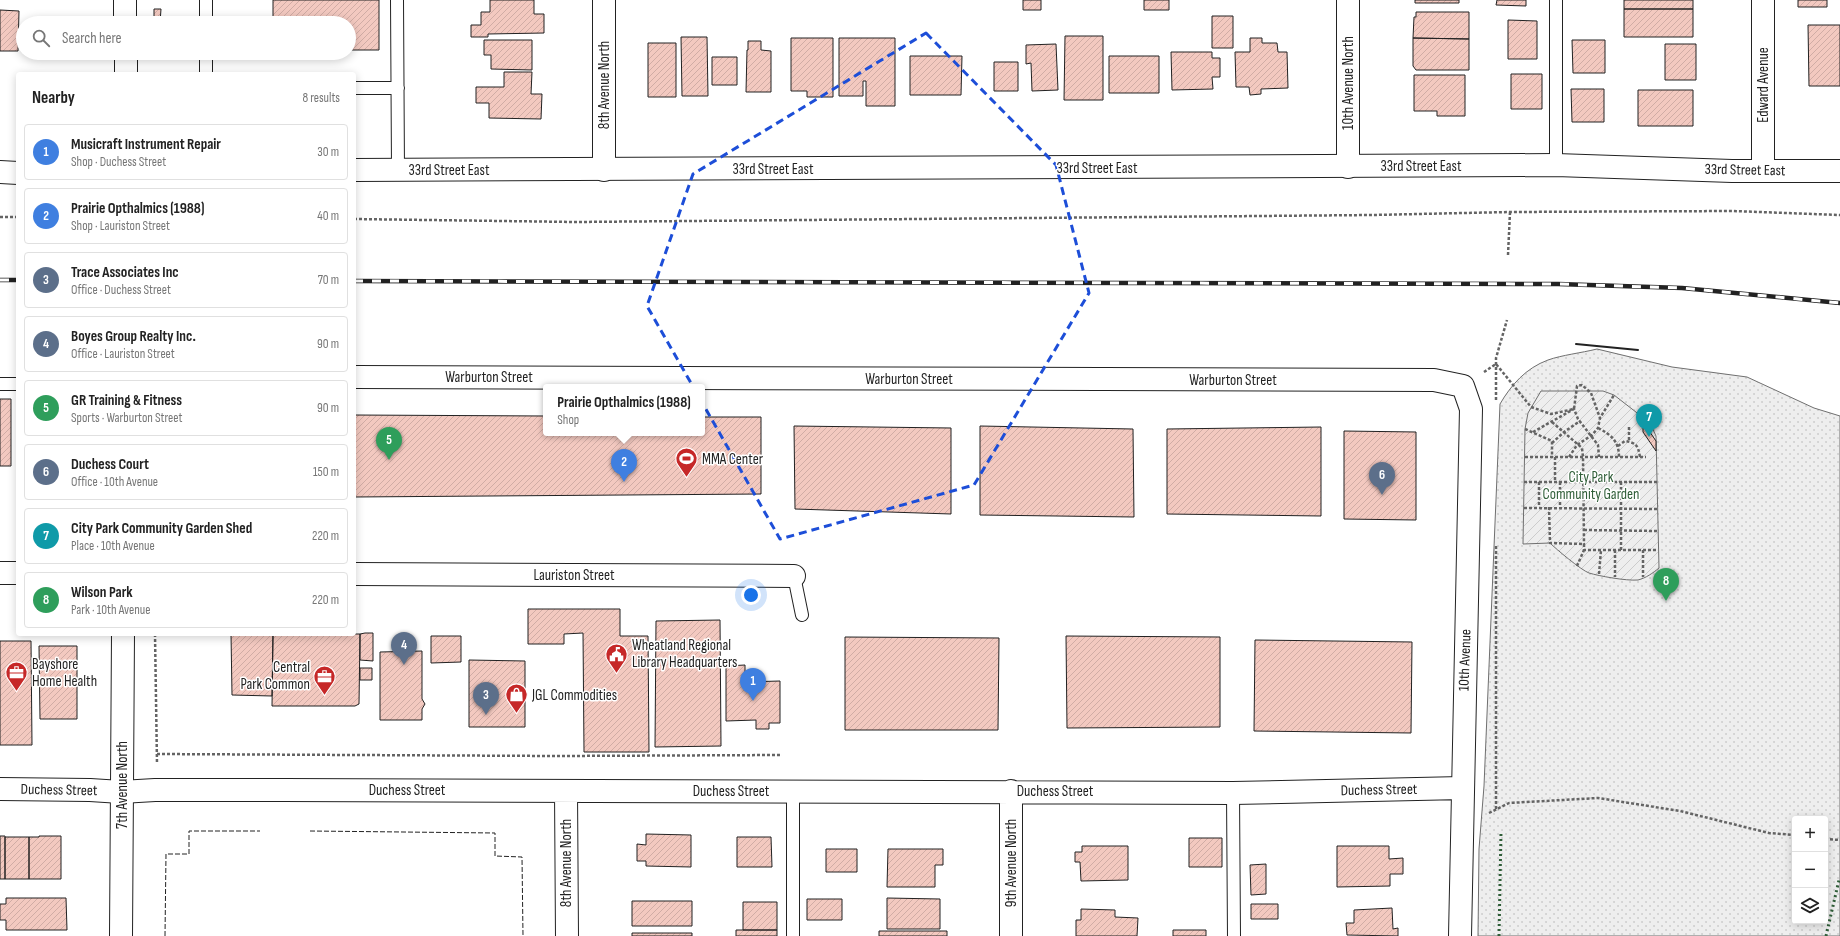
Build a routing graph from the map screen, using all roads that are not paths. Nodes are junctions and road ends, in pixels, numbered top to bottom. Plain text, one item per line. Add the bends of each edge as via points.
1 (125, 0) edge
2 (206, 0) edge
3 (397, 0) edge
4 (604, 0) edge
5 (1348, 0) edge
6 (1556, 0) edge
7 (1763, 0) edge
8 (125, 16) edge
9 (206, 16) edge
10 (126, 60) edge
11 (206, 60) edge
12 (126, 72) edge
13 (206, 72) edge
14 (356, 88) edge
15 (398, 88) junction
16 (1556, 165) junction
17 (1348, 166) junction
18 (356, 170) edge
19 (398, 170) junction
20 (604, 170) junction
21 (1763, 171) junction
22 (1840, 171) edge
23 (0, 172) edge
24 (16, 173) edge
25 (356, 377) edge
26 (0, 384) edge
27 (16, 384) edge
28 (1463, 386) joint
29 (0, 573) edge
30 (16, 573) edge
31 (356, 574) edge
32 (794, 576) joint
33 (802, 615) dead end
34 (123, 636) edge
35 (1462, 788) junction
36 (0, 789) edge
37 (793, 790) junction
38 (566, 791) junction
39 (1011, 791) junction
40 (121, 792) junction
41 (1233, 793) junction
42 (121, 936) edge
43 (567, 936) edge
44 (793, 936) edge
45 (1011, 936) edge
46 (1234, 936) edge
47 (1460, 936) edge

1 - 8 street
2 - 9 lane
3 - 15 lane
4 - 20 street, 8th Avenue North
5 - 17 street, 10th Avenue North
6 - 16 lane
7 - 21 street, Edward Avenue
10 - 12 street
11 - 13 lane
14 - 15 lane
15 - 19 lane
16 - 17 street, 33rd Street East
16 - 21 street, 33rd Street East
17 - 20 street, 33rd Street East
18 - 19 street, 33rd Street East
19 - 20 street, 33rd Street East
21 - 22 street, 33rd Street East
23 - 24 street
25 - 28 street, Warburton Street via 1434,380
26 - 27 lane
28 - 35 street, 10th Avenue via 1471,409
29 - 30 street
31 - 32 street, Lauriston Street
32 - 33 lane
34 - 40 street, 7th Avenue North
35 - 41 street, Duchess Street
35 - 47 street, 10th Avenue
36 - 40 street, Duchess Street
37 - 38 street, Duchess Street
37 - 39 street, Duchess Street
37 - 44 lane
38 - 40 street, Duchess Street
38 - 43 street, 8th Avenue North
39 - 41 street, Duchess Street
39 - 45 street, 9th Avenue North
40 - 42 street, 7th Avenue North
41 - 46 lane

